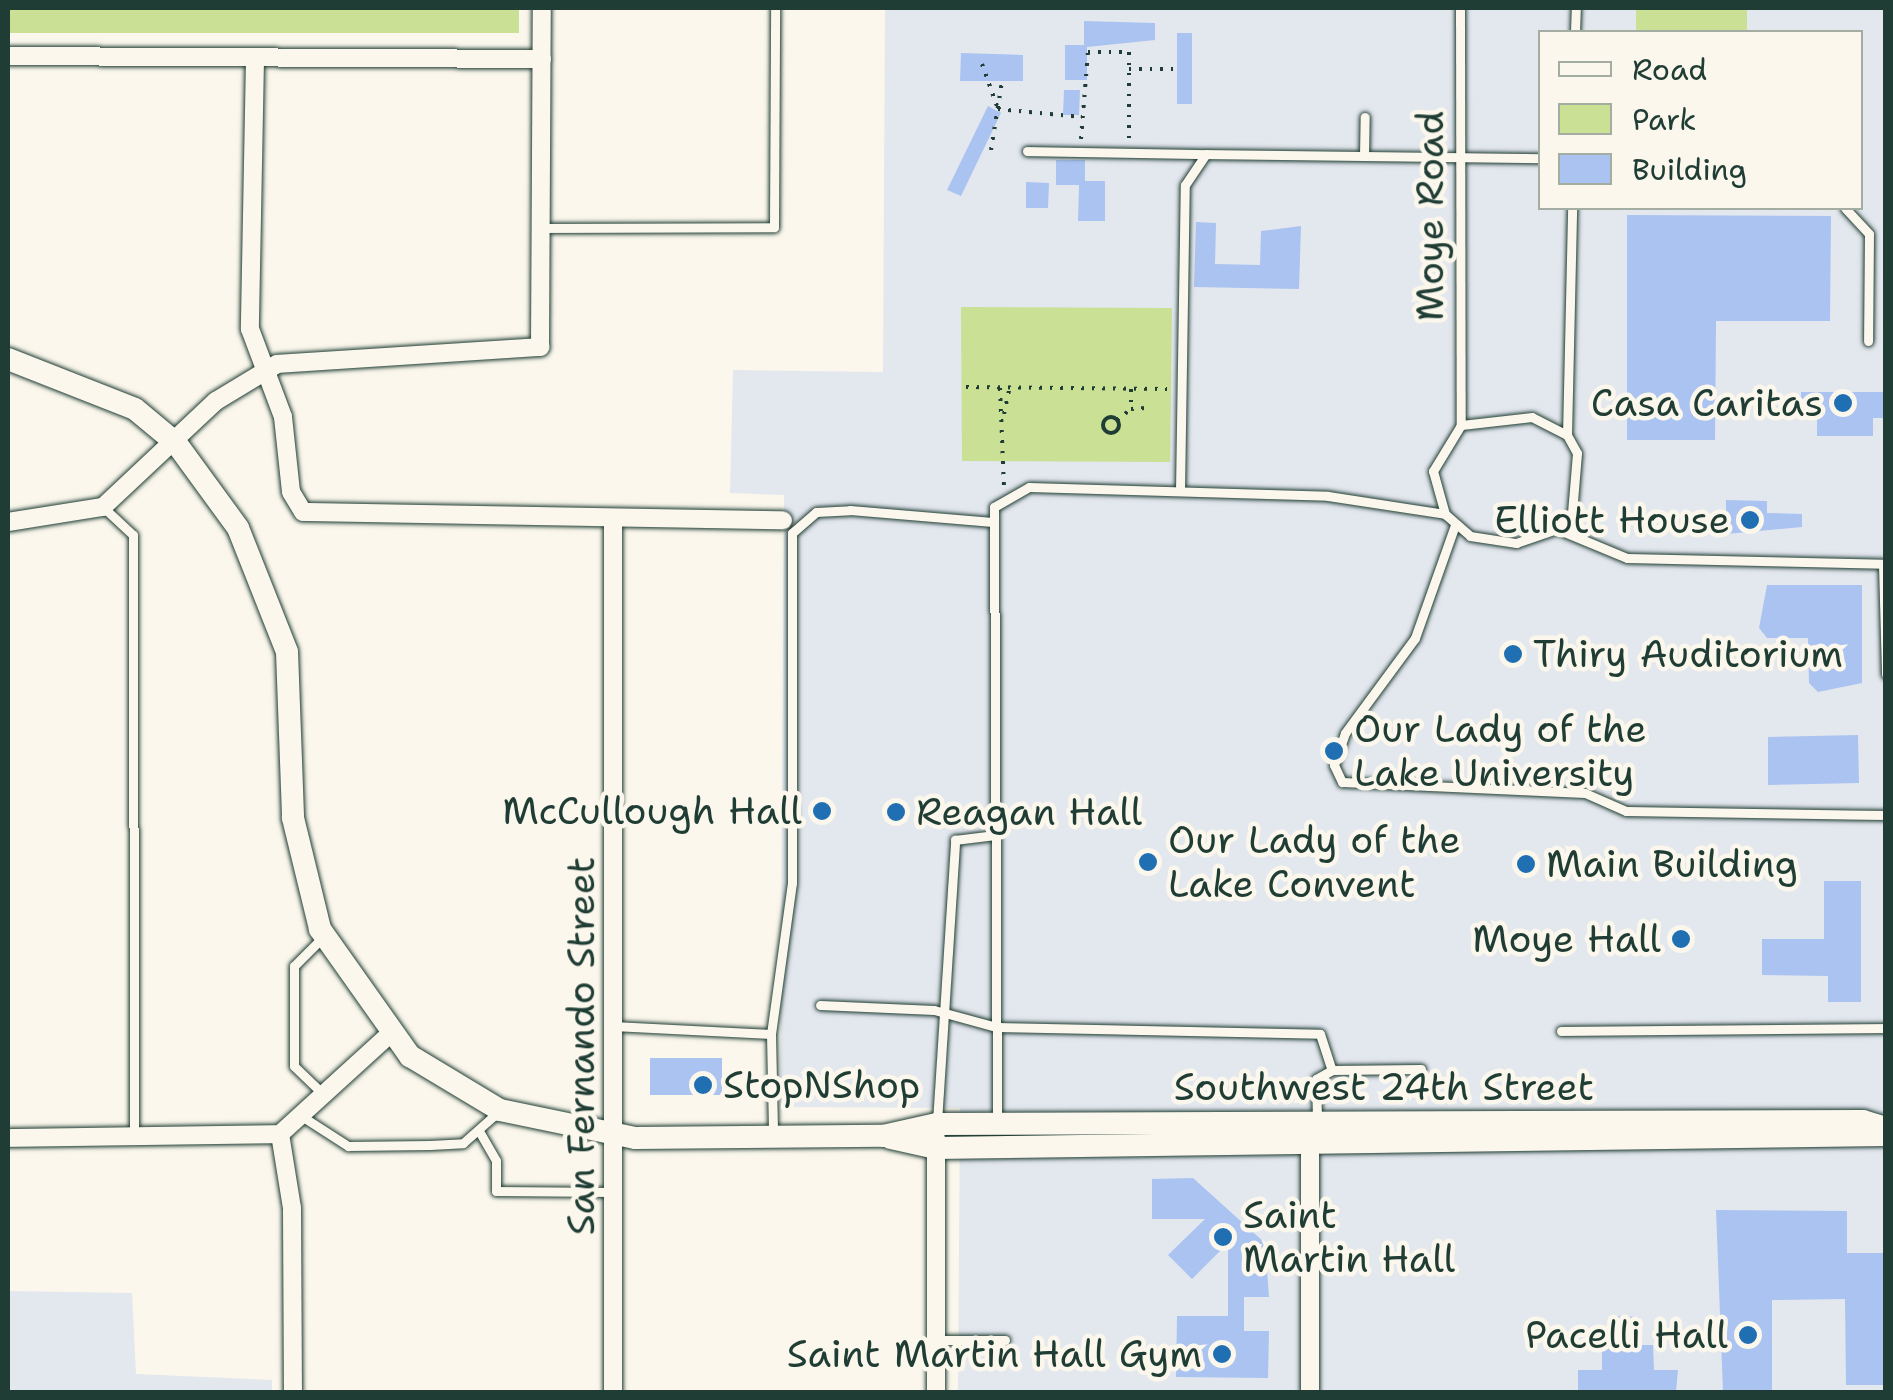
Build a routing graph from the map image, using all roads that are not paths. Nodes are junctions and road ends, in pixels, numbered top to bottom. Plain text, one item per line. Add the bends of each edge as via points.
1 (542, 8) edge
2 (775, 8) edge
3 (1460, 8) edge
4 (8, 56) edge
5 (255, 59) junction
6 (542, 59) junction
7 (1365, 117) dead end
8 (1027, 151) dead end
9 (1206, 154) junction
10 (1364, 156) junction
11 (1460, 156) junction
12 (1538, 158) edge
13 (1572, 210) edge
14 (1847, 210) edge
15 (541, 228) junction
16 (1868, 341) dead end
17 (8, 359) edge
18 (266, 370) junction
19 (1461, 425) junction
20 (1566, 435) junction
21 (176, 443) junction
22 (1180, 491) junction
23 (103, 507) junction
24 (1445, 514) junction
25 (614, 519) junction
26 (791, 521) junction
27 (8, 522) edge
28 (992, 522) junction
29 (1455, 525) junction
30 (1557, 528) junction
31 (1884, 562) edge
32 (1886, 674) edge
33 (1886, 815) edge
34 (993, 836) junction
35 (324, 937) junction
36 (820, 1006) dead end
37 (949, 1018) junction
38 (613, 1026) junction
39 (996, 1027) junction
40 (1886, 1028) edge
41 (1561, 1030) dead end
42 (390, 1034) junction
43 (771, 1034) junction
44 (1420, 1069) dead end
45 (1332, 1070) junction
46 (326, 1096) junction
47 (500, 1110) junction
48 (303, 1117) junction
49 (1314, 1122) junction
50 (937, 1124) junction
51 (997, 1125) junction
52 (478, 1131) junction
53 (1886, 1132) edge
54 (280, 1134) junction
55 (613, 1136) junction
56 (773, 1136) junction
57 (883, 1136) junction
58 (8, 1138) edge
59 (134, 1140) junction
60 (1310, 1146) junction
61 (936, 1148) junction
62 (613, 1192) junction
63 (936, 1340) junction
64 (1005, 1340) dead end
65 (293, 1392) edge
66 (614, 1392) edge
67 (936, 1392) edge
68 (1310, 1392) edge

1 - 6 street
2 - 15 lane via 774,227
3 - 11 lane, Moye Road
4 - 5 street
5 - 6 street
5 - 18 street via 248,310
6 - 15 street
7 - 10 lane
8 - 9 lane
9 - 10 lane
9 - 22 lane via 1185,185
10 - 11 lane
11 - 12 lane
11 - 19 lane, Moye Road
13 - 20 lane
14 - 16 lane via 1869,234
15 - 18 street via 540,347 339,354
17 - 21 main road, Southwest 24th Street via 92,386
18 - 21 street via 216,401
18 - 25 street via 283,417 291,492 311,519
19 - 20 lane via 1505,414
19 - 24 lane via 1433,471
20 - 30 lane via 1582,472 1580,496
21 - 23 street
21 - 35 main road, Southwest 24th Street via 238,528 274,600 292,708 293,818
22 - 24 lane via 1328,496
22 - 28 lane via 1029,487 1004,497
23 - 27 street
23 - 59 lane via 133,534
24 - 29 lane
25 - 26 street
25 - 38 street, San Fernando Street
26 - 28 lane via 850,510
26 - 43 lane via 792,882
28 - 34 lane
29 - 30 lane via 1498,542
29 - 33 lane via 1415,638 1346,732 1334,765 1342,782 1568,792 1626,811
30 - 31 lane via 1627,558
31 - 32 lane
34 - 37 lane via 955,840
34 - 39 lane
35 - 42 main road, Southwest 24th Street
35 - 46 lane via 294,966 294,1066
36 - 37 lane via 934,1010
37 - 39 lane
37 - 50 lane
38 - 43 lane
38 - 55 street, San Fernando Street
39 - 45 lane via 1320,1034
39 - 51 lane
40 - 41 lane
42 - 46 street
42 - 47 main road, Southwest 24th Street via 436,1074
43 - 56 lane
44 - 45 lane
45 - 49 lane via 1316,1078
46 - 48 street
47 - 52 lane
47 - 55 main road, Southwest 24th Street
48 - 52 lane via 348,1146 463,1143
48 - 54 street
49 - 51 main road, Southwest 24th Street
49 - 53 main road, Southwest 24th Street via 1863,1120
49 - 60 street
50 - 51 main road, Southwest 24th Street
50 - 57 main road, Southwest 24th Street
50 - 61 street
52 - 62 lane via 496,1161 496,1191
53 - 60 main road, Southwest 24th Street via 1862,1143
54 - 59 street
54 - 65 street via 292,1208
55 - 56 main road, Southwest 24th Street
55 - 62 street, San Fernando Street
56 - 57 main road, Southwest 24th Street
57 - 61 main road, Southwest 24th Street
58 - 59 street
60 - 61 main road, Southwest 24th Street
60 - 68 street
61 - 63 street
62 - 66 street, San Fernando Street
63 - 64 lane
63 - 67 street

